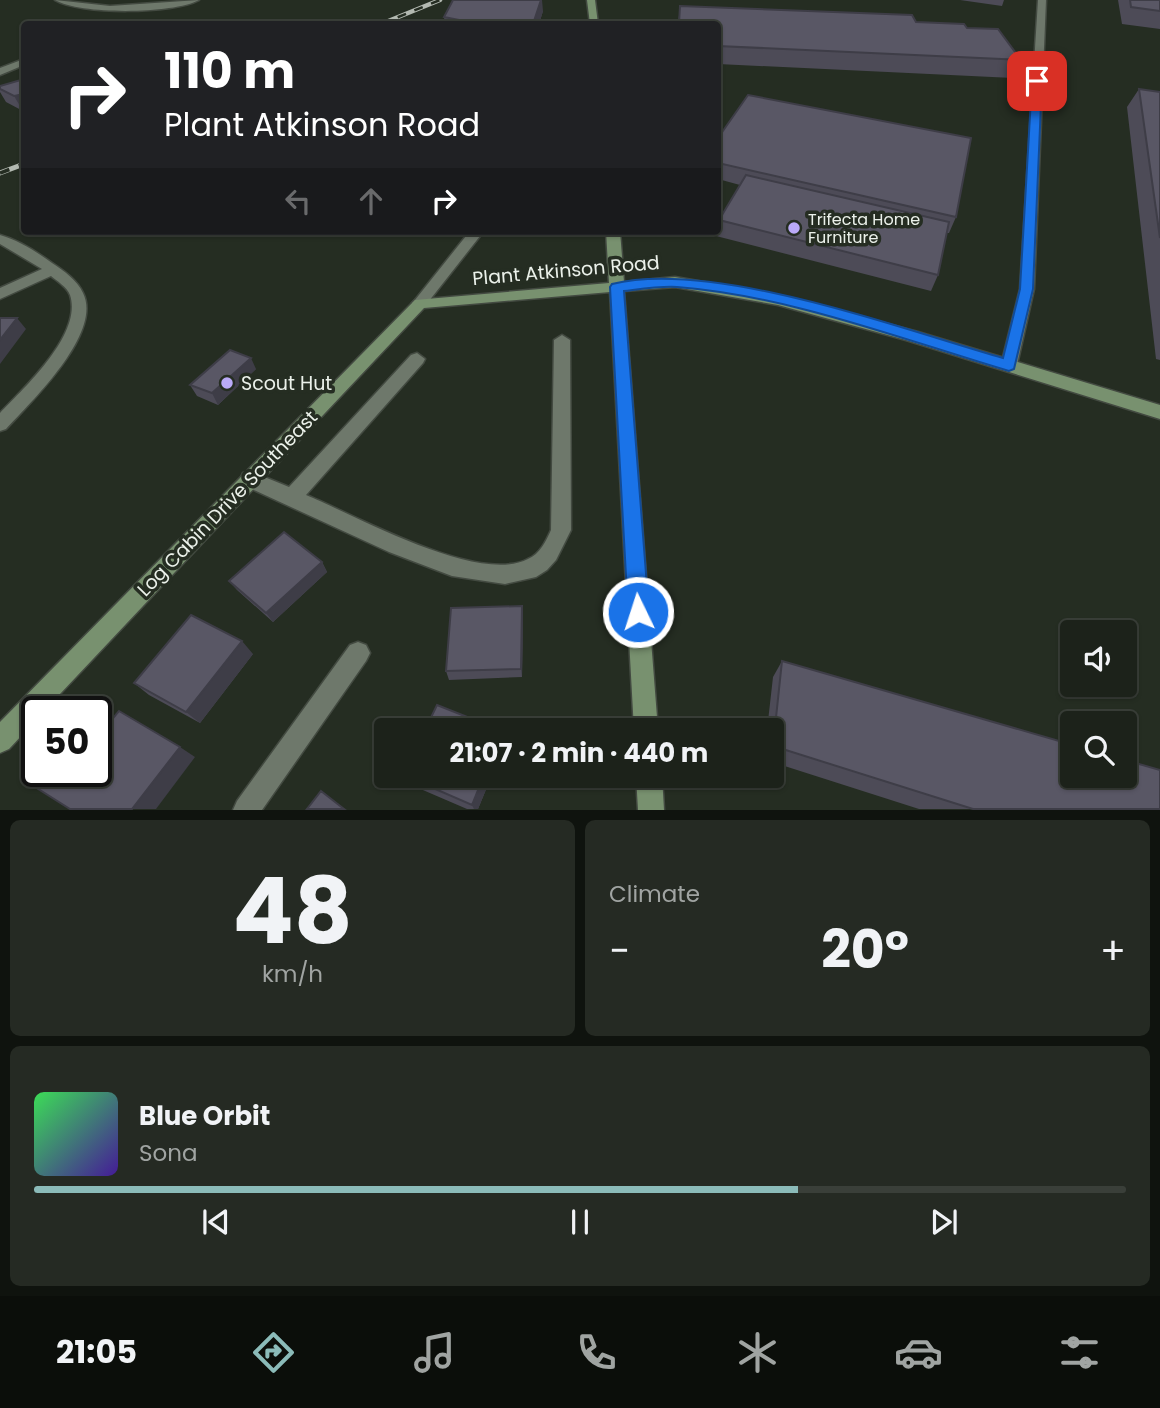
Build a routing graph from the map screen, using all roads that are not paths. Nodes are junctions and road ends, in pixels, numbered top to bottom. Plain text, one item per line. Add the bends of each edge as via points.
1 (59, 0) edge
2 (195, 0) edge
3 (1042, 0) edge
4 (591, 3) edge
5 (594, 21) edge
6 (21, 63) edge
7 (0, 72) edge
8 (474, 235) edge
9 (613, 235) edge
10 (0, 239) edge
11 (51, 270) junction
12 (617, 287) junction
13 (0, 294) edge
14 (421, 303) junction
15 (562, 340) dead end
16 (416, 359) dead end
17 (1009, 365) junction
18 (1160, 412) edge
19 (0, 424) edge
20 (250, 479) junction
21 (292, 497) junction
22 (358, 653) dead end
23 (645, 718) edge
24 (0, 740) edge
25 (650, 788) edge
26 (246, 810) edge
27 (652, 810) edge

1 - 2 street via 98,13
3 - 17 street via 1027,289
4 - 5 street
6 - 7 street
8 - 14 street, Log Cabin Drive Southeast
9 - 12 street
10 - 11 street
11 - 13 street
11 - 19 street via 77,295 75,326 65,348
12 - 14 street, Plant Atkinson Road
12 - 17 street, Plant Atkinson Road via 675,282 750,293
12 - 23 street
14 - 20 street, Log Cabin Drive Southeast
15 - 21 street via 561,530 552,551 530,570 503,574 446,563 387,542
16 - 21 street
17 - 18 street, Plant Atkinson Road
20 - 21 street
20 - 24 street, Log Cabin Drive Southeast
22 - 26 street
25 - 27 street

